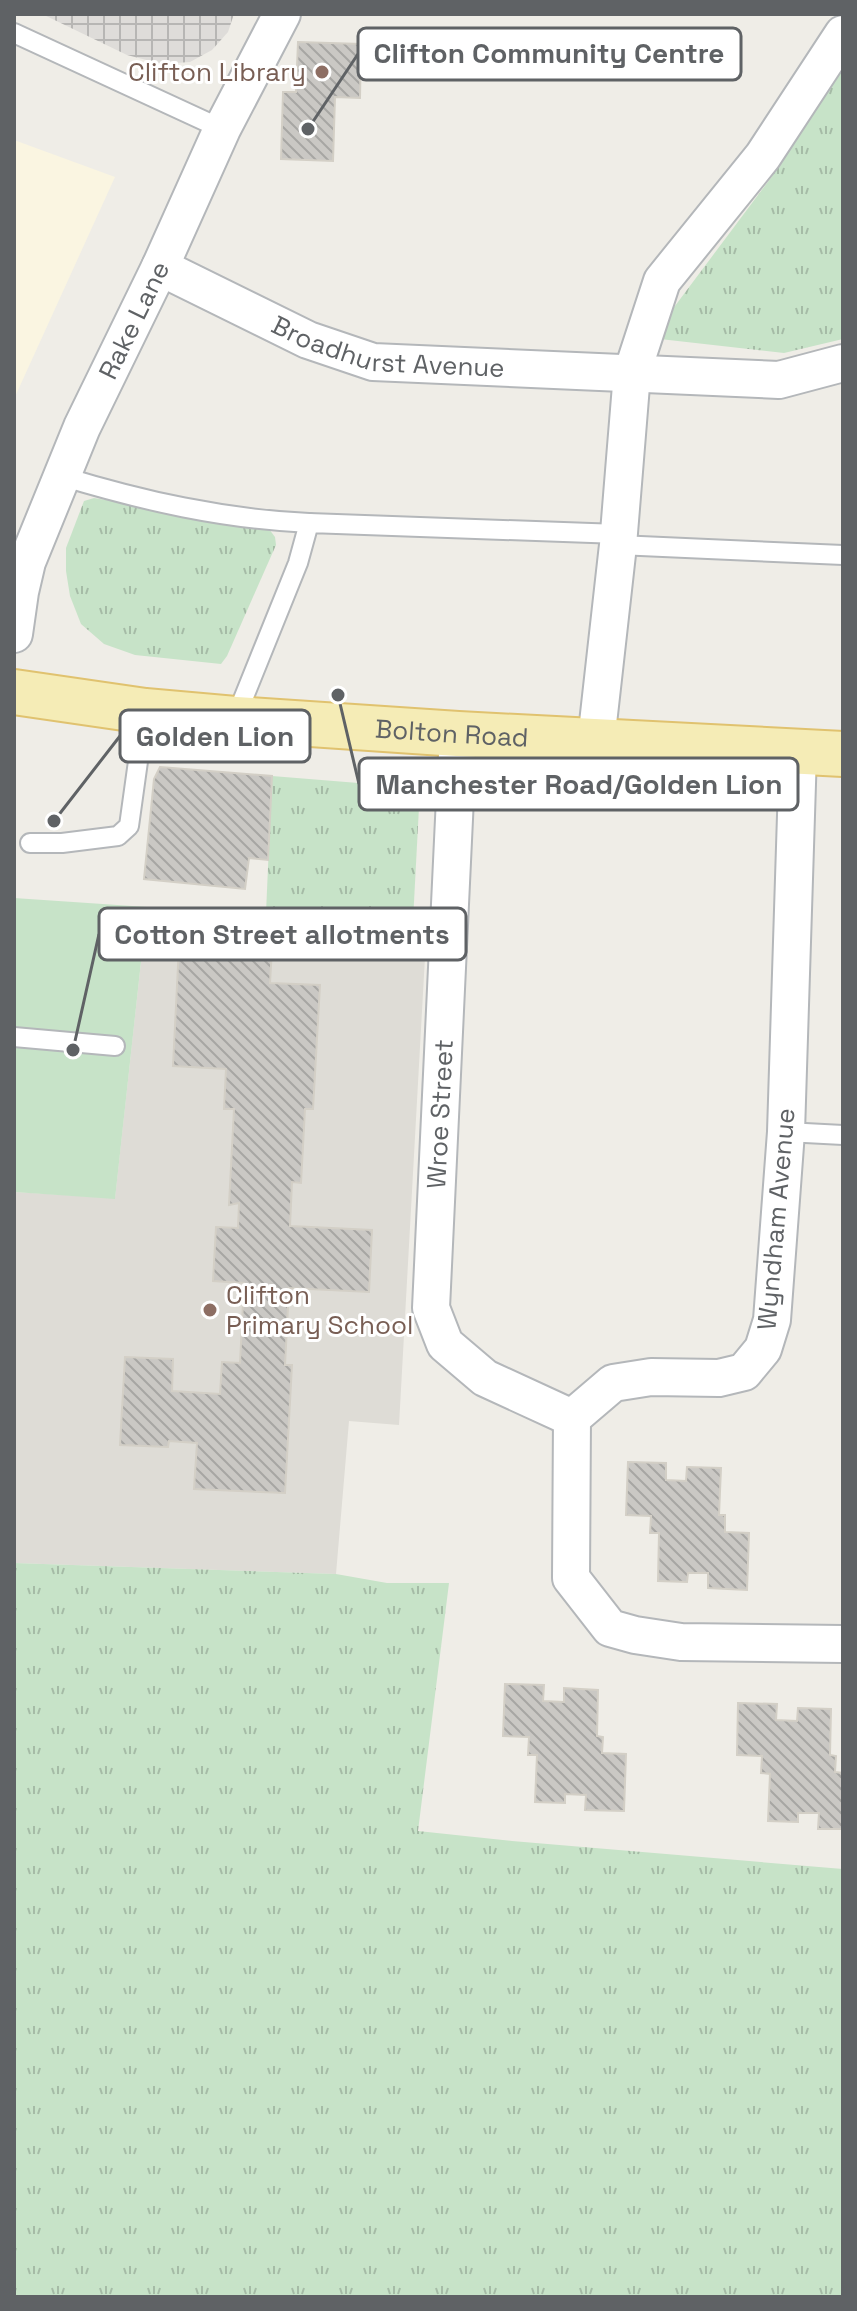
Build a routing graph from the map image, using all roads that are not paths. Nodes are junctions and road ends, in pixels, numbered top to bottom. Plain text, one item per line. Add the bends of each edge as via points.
1 (282, 14) edge
2 (14, 33) edge
3 (843, 34) edge
4 (222, 129) junction
5 (160, 267) junction
6 (843, 363) edge
7 (632, 373) junction
8 (61, 476) junction
9 (309, 523) junction
10 (618, 540) junction
11 (843, 555) edge
12 (14, 634) edge
13 (14, 692) edge
14 (145, 711) junction
15 (235, 719) junction
16 (458, 734) junction
17 (596, 741) junction
18 (798, 752) junction
19 (843, 754) edge
20 (30, 843) dead end
21 (14, 1037) edge
22 (115, 1046) dead end
23 (786, 1132) junction
24 (843, 1135) edge
25 (572, 1418) junction
26 (843, 1644) edge

1 - 4 street, Rake Lane
2 - 4 lane
3 - 7 street via 763,156 662,281
4 - 5 street, Rake Lane
5 - 7 street, Broadhurst Avenue via 308,340 373,362
5 - 8 street, Rake Lane
6 - 7 street, Broadhurst Avenue via 779,380
7 - 10 street
8 - 9 lane via 175,508
8 - 12 street, Rake Lane via 27,562
9 - 10 lane
9 - 15 lane
10 - 11 lane
10 - 17 street
13 - 14 main road, Bolton Road
14 - 15 main road, Bolton Road
14 - 20 lane via 129,826 118,836
15 - 16 main road, Bolton Road
16 - 17 main road, Bolton Road
16 - 25 street, Wroe Street via 431,1308 445,1344 485,1378
17 - 18 main road, Bolton Road
18 - 19 main road, Bolton Road
18 - 23 street, Wyndham Avenue
21 - 22 lane
23 - 24 lane
23 - 25 street, Wyndham Avenue via 772,1320 763,1349 744,1372 719,1378 651,1377 613,1383
25 - 26 street via 571,1578 610,1628 681,1642

